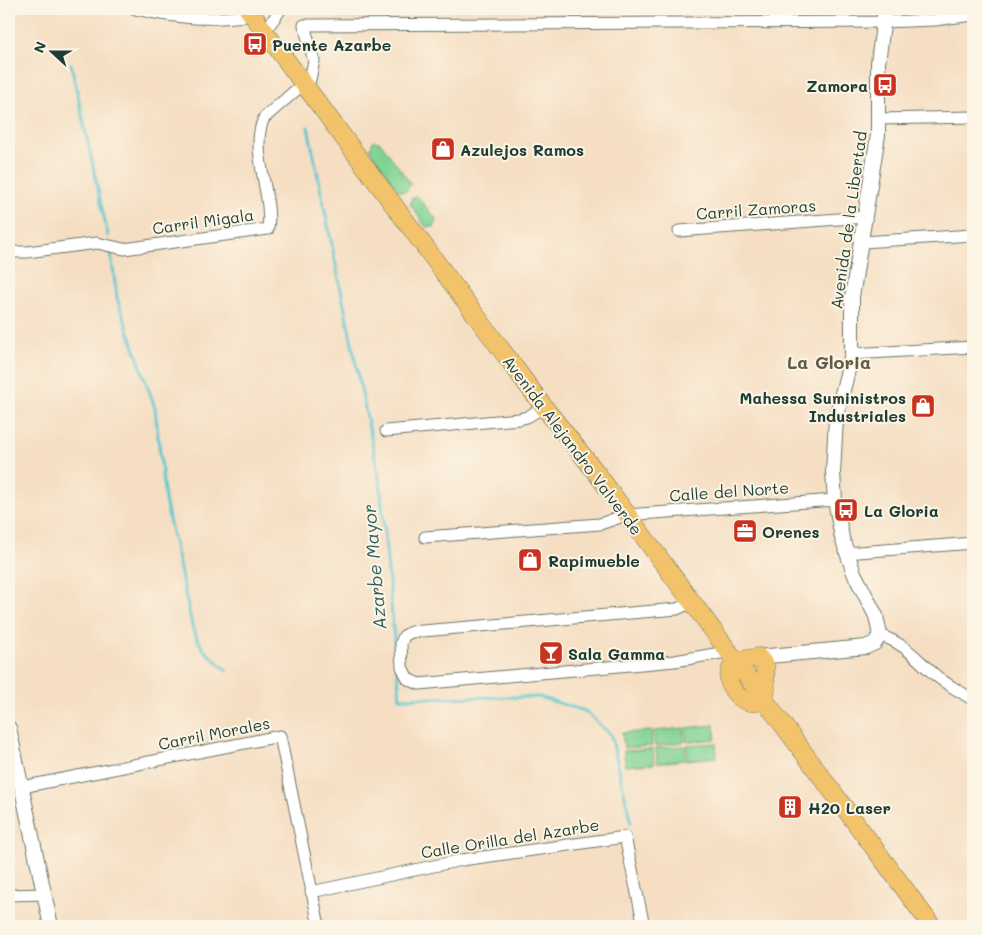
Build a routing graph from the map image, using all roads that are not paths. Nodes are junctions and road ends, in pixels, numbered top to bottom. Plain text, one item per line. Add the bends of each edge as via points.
1 (136, 9) edge
2 (281, 9) edge
3 (251, 12) edge
4 (973, 15) edge
5 (884, 16) edge
6 (265, 31) junction
7 (306, 86) junction
8 (973, 117) edge
9 (879, 119) junction
10 (865, 217) junction
11 (679, 231) dead end
12 (973, 235) edge
13 (862, 242) junction
14 (9, 252) edge
15 (973, 347) edge
16 (852, 354) junction
17 (544, 407) junction
18 (386, 431) dead end
19 (835, 500) junction
20 (626, 515) junction
21 (425, 537) dead end
22 (973, 543) edge
23 (846, 553) junction
24 (690, 602) junction
25 (880, 635) junction
26 (779, 655) junction
27 (730, 657) junction
28 (758, 657) junction
29 (767, 674) junction
30 (762, 700) junction
31 (973, 700) edge
32 (9, 728) edge
33 (22, 787) junction
34 (311, 892) junction
35 (44, 894) junction
36 (9, 895) edge
37 (50, 926) edge
38 (319, 926) edge
39 (644, 926) edge
40 (932, 926) edge

1 - 3 street via 201,20
2 - 6 street
3 - 6 main road
4 - 5 street via 935,20
5 - 7 street via 304,25 314,61
5 - 9 street, Avenida de la Libertad via 878,63
6 - 7 main road, Avenida Alejandro Valverde
7 - 14 street, Carril Migala via 264,118 260,126 270,218 268,228 124,249 98,243
7 - 17 main road, Avenida Alejandro Valverde
8 - 9 street
9 - 10 street, Avenida de la Libertad
10 - 11 street, Carril Zamoras
10 - 13 street, Avenida de la Libertad
12 - 13 street
13 - 16 street, Avenida de la Libertad via 852,297
15 - 16 street
16 - 19 street, Avenida de la Libertad via 833,442
17 - 18 street via 519,419
17 - 20 main road, Avenida Alejandro Valverde
19 - 20 street, Calle del Norte
19 - 23 street, Avenida de la Libertad
20 - 21 street, Calle del Norte via 600,524
20 - 24 main road, Avenida Alejandro Valverde
22 - 23 street
23 - 25 street, Avenida de la Libertad via 876,616
24 - 27 main road, Avenida Alejandro Valverde
24 - 27 street via 677,609 411,632 401,643 402,667 408,679 419,684
25 - 26 street via 875,643 866,647
25 - 31 street via 898,642 934,674
26 - 28 street
26 - 29 street
27 - 28 main road
27 - 30 main road, Avenida Alejandro Valverde
28 - 29 main road
29 - 30 main road
30 - 40 main road, Avenida Alejandro Valverde
32 - 33 street
33 - 34 street, Carril Morales via 280,736
33 - 35 street
34 - 38 street, Carril Morales
34 - 39 street, Calle Orilla del Azarbe via 462,860 625,837
35 - 36 street
35 - 37 street

